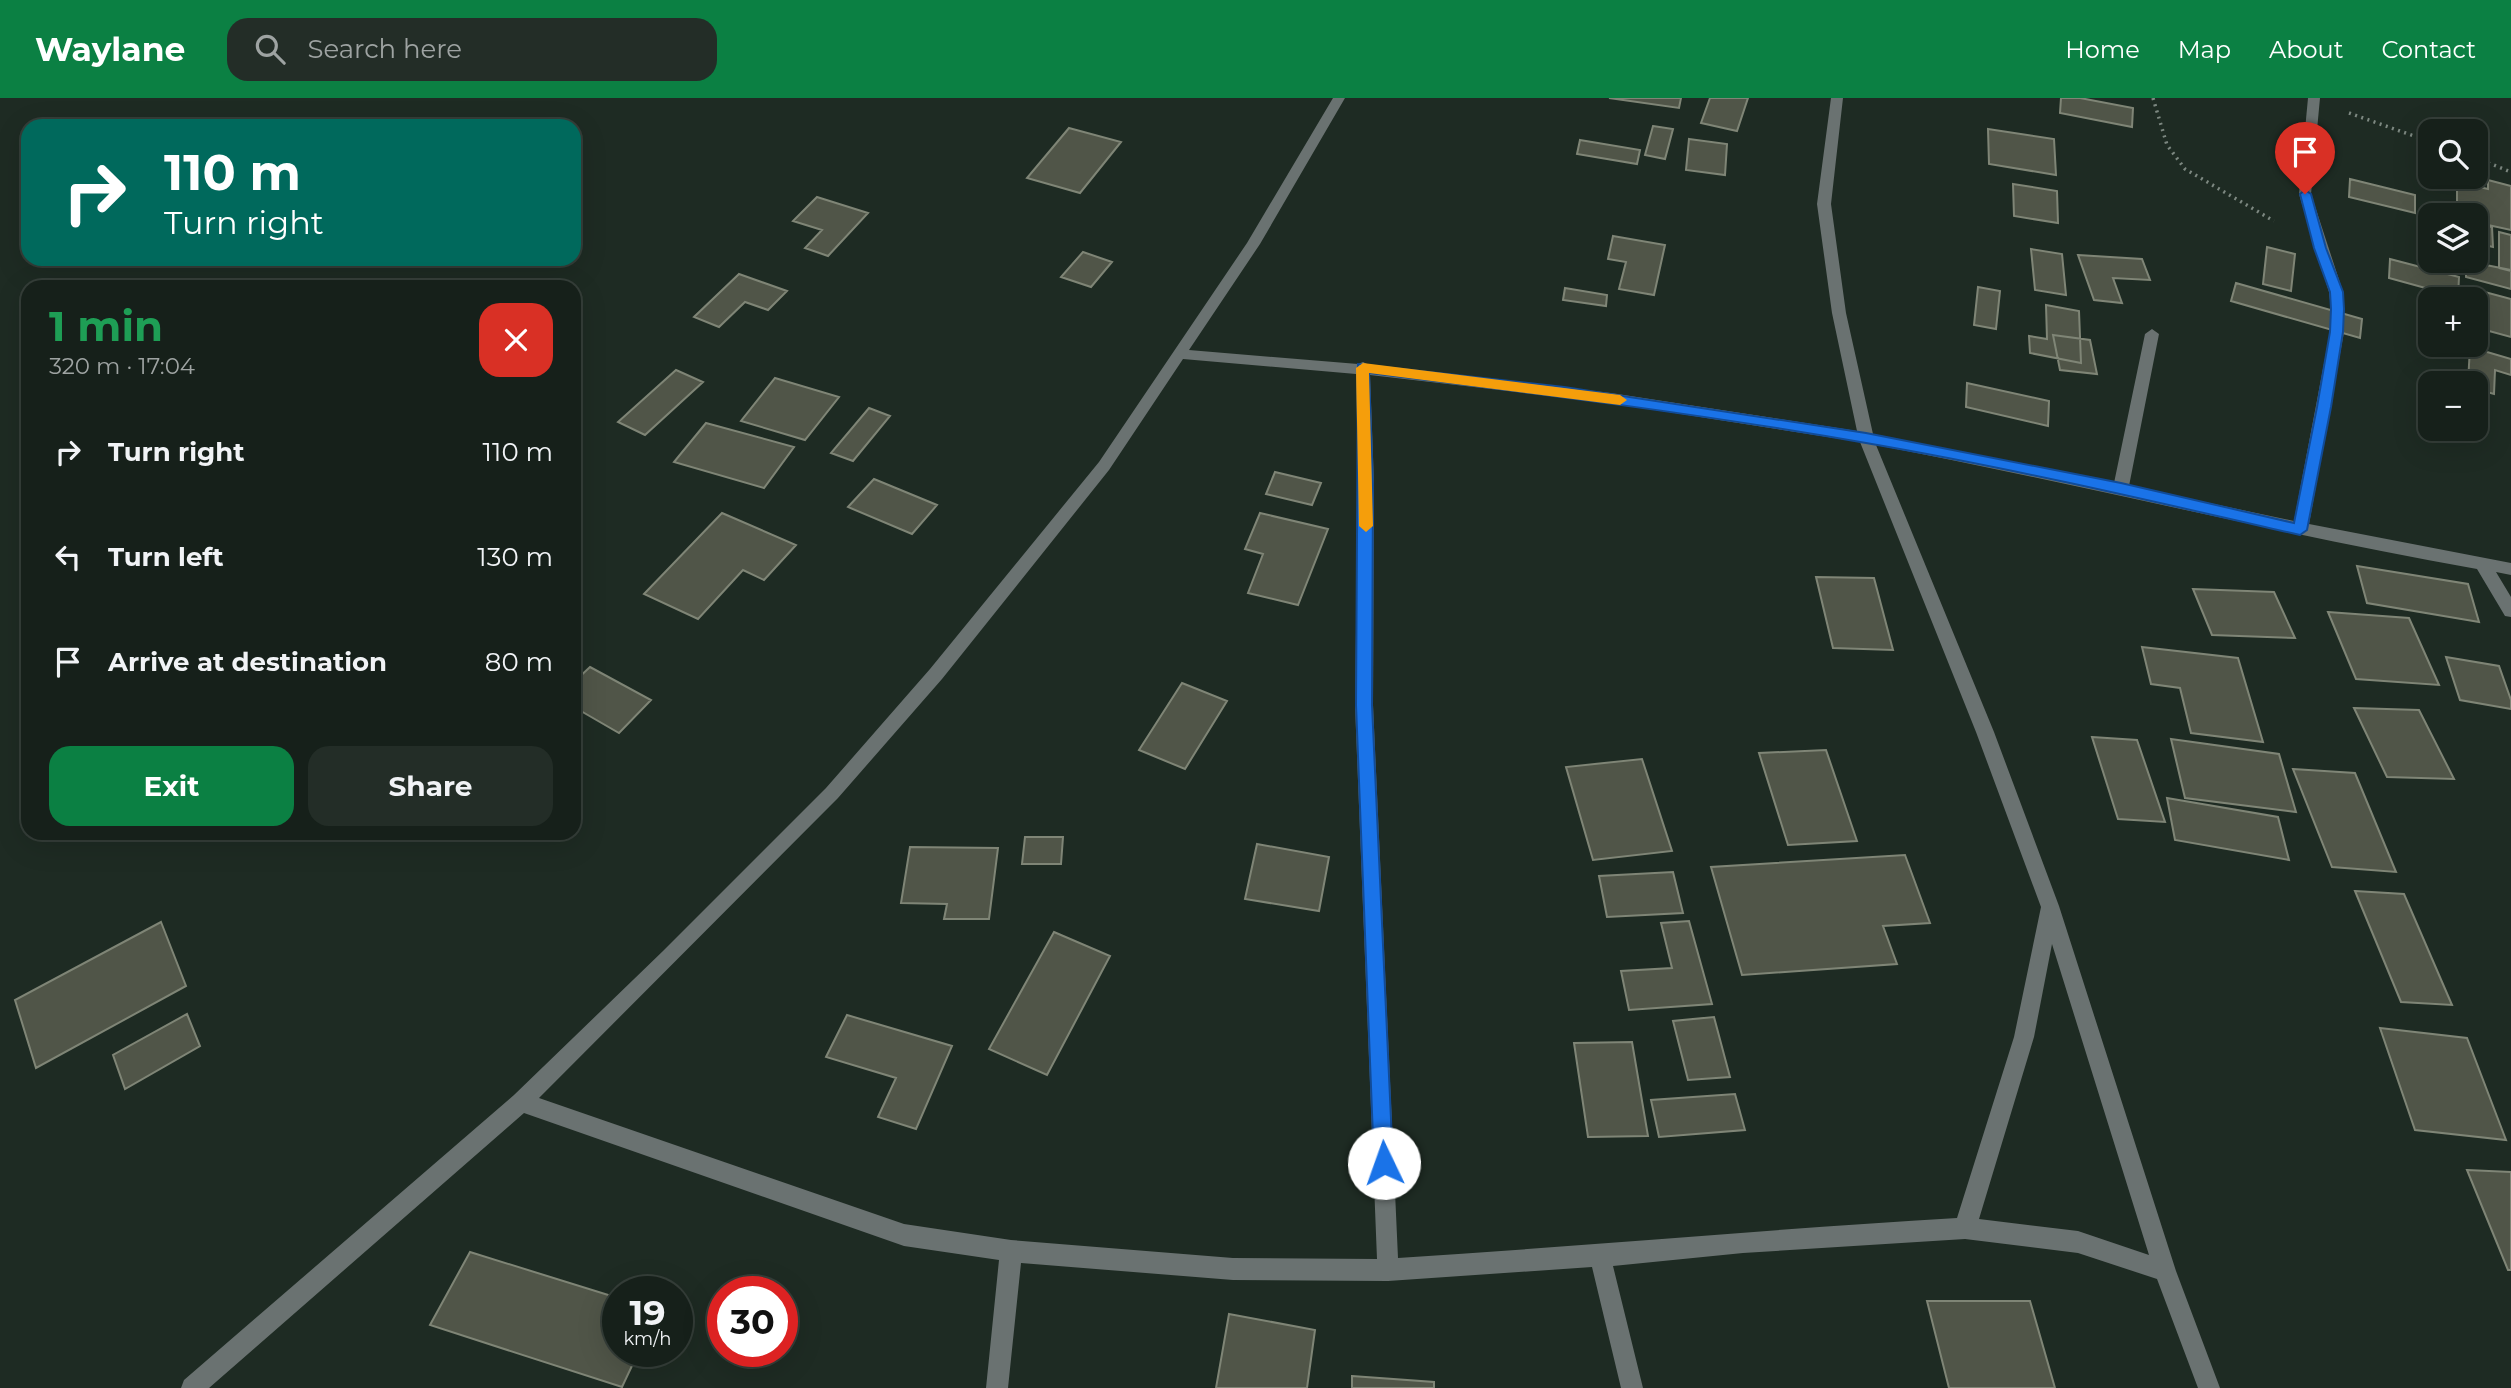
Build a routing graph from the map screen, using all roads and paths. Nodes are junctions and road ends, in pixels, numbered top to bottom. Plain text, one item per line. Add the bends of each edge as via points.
1 (1339, 98) edge
2 (1837, 98) edge
3 (2153, 98) edge
4 (2314, 99) edge
5 (2418, 137) edge
6 (2488, 163) edge
7 (2511, 172) edge
8 (2320, 248) junction
9 (2152, 334) dead end
10 (1181, 354) junction
11 (1363, 368) junction
12 (1866, 438) junction
13 (2121, 488) junction
14 (2300, 530) junction
15 (2483, 565) junction
16 (2511, 569) edge
17 (2511, 611) edge
18 (2050, 906) junction
19 (521, 1102) junction
20 (1965, 1228) junction
21 (1011, 1251) junction
22 (1600, 1256) junction
23 (1388, 1270) junction
24 (2165, 1271) junction
25 (208, 1380) edge
26 (192, 1388) edge
27 (997, 1388) edge
28 (1632, 1388) edge
29 (2209, 1388) edge

1 - 10 street
2 - 12 street via 1824,204 1839,313
3 - 8 path via 2167,145 2185,169
4 - 5 path
4 - 8 street via 2305,194
6 - 7 path
8 - 14 street via 2336,292 2337,332
9 - 13 street
10 - 11 street
10 - 19 street via 1104,466 936,674 832,793
11 - 12 street via 1564,392
11 - 23 street via 1364,705
12 - 13 street
12 - 18 street
13 - 14 street
14 - 15 street
15 - 16 street
15 - 17 street
18 - 20 street via 2024,1037
18 - 24 street
19 - 21 street via 904,1235
19 - 25 street
20 - 22 street
20 - 24 street via 2078,1242
21 - 23 street via 1233,1269
21 - 27 street
22 - 23 street
22 - 28 street
24 - 29 street
25 - 26 street

